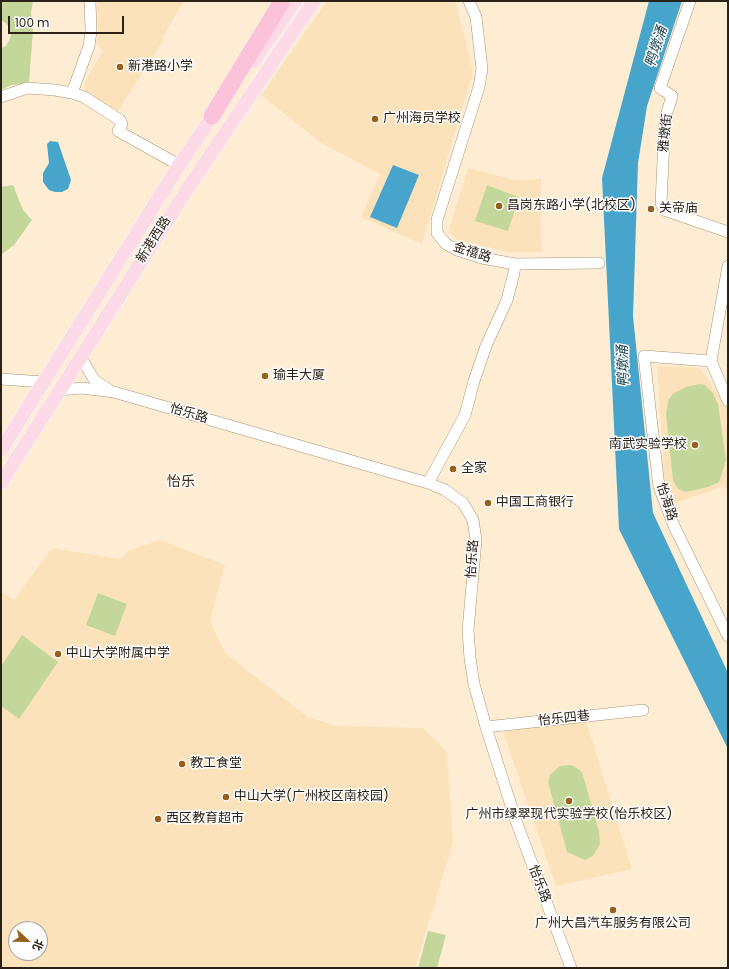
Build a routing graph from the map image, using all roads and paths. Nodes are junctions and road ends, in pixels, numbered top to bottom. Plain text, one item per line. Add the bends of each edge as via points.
1 (90, 1) edge
2 (274, 1) edge
3 (282, 1) edge
4 (295, 1) edge
5 (314, 1) edge
6 (469, 1) edge
7 (690, 1) edge
8 (72, 93) junction
9 (1, 97) edge
10 (212, 116) junction
11 (179, 165) junction
12 (728, 232) edge
13 (599, 263) dead end
14 (515, 264) junction
15 (728, 266) edge
16 (81, 358) junction
17 (711, 362) junction
18 (1, 379) edge
19 (44, 382) junction
20 (60, 390) junction
21 (114, 392) junction
22 (728, 401) edge
23 (1, 450) edge
24 (1, 483) edge
25 (428, 483) junction
26 (728, 636) edge
27 (643, 710) dead end
28 (486, 727) junction
29 (571, 968) edge

1 - 8 street via 89,46
2 - 10 main road via 232,69
3 - 10 highway
4 - 10 main road, 新港西路
5 - 16 main road, 新港西路 via 190,184
6 - 14 street, 金禧路 via 476,17 482,69 479,87 437,220 437,233 446,244 457,250 489,260
7 - 12 street, 雅墩街 via 660,88 672,96 666,119 660,203 664,210
8 - 9 street via 27,88
8 - 11 street via 84,97 120,120 122,124 118,131
10 - 11 main road, 新港西路
11 - 19 main road, 新港西路
13 - 14 street, 金禧路
14 - 25 street via 512,284 480,364 465,415
15 - 17 street
16 - 20 main road, 新港西路
16 - 21 street via 94,381
17 - 22 street
17 - 26 street, 怡海路 via 644,356 659,487 674,528
18 - 19 street
19 - 23 main road, 新港西路
20 - 21 street via 81,388
20 - 24 main road, 新港西路
21 - 25 street, 怡乐路
25 - 28 street, 怡乐路 via 463,503 472,520 476,540 468,630 474,684
27 - 28 street, 怡乐四巷
28 - 29 street, 怡乐路 via 516,821

